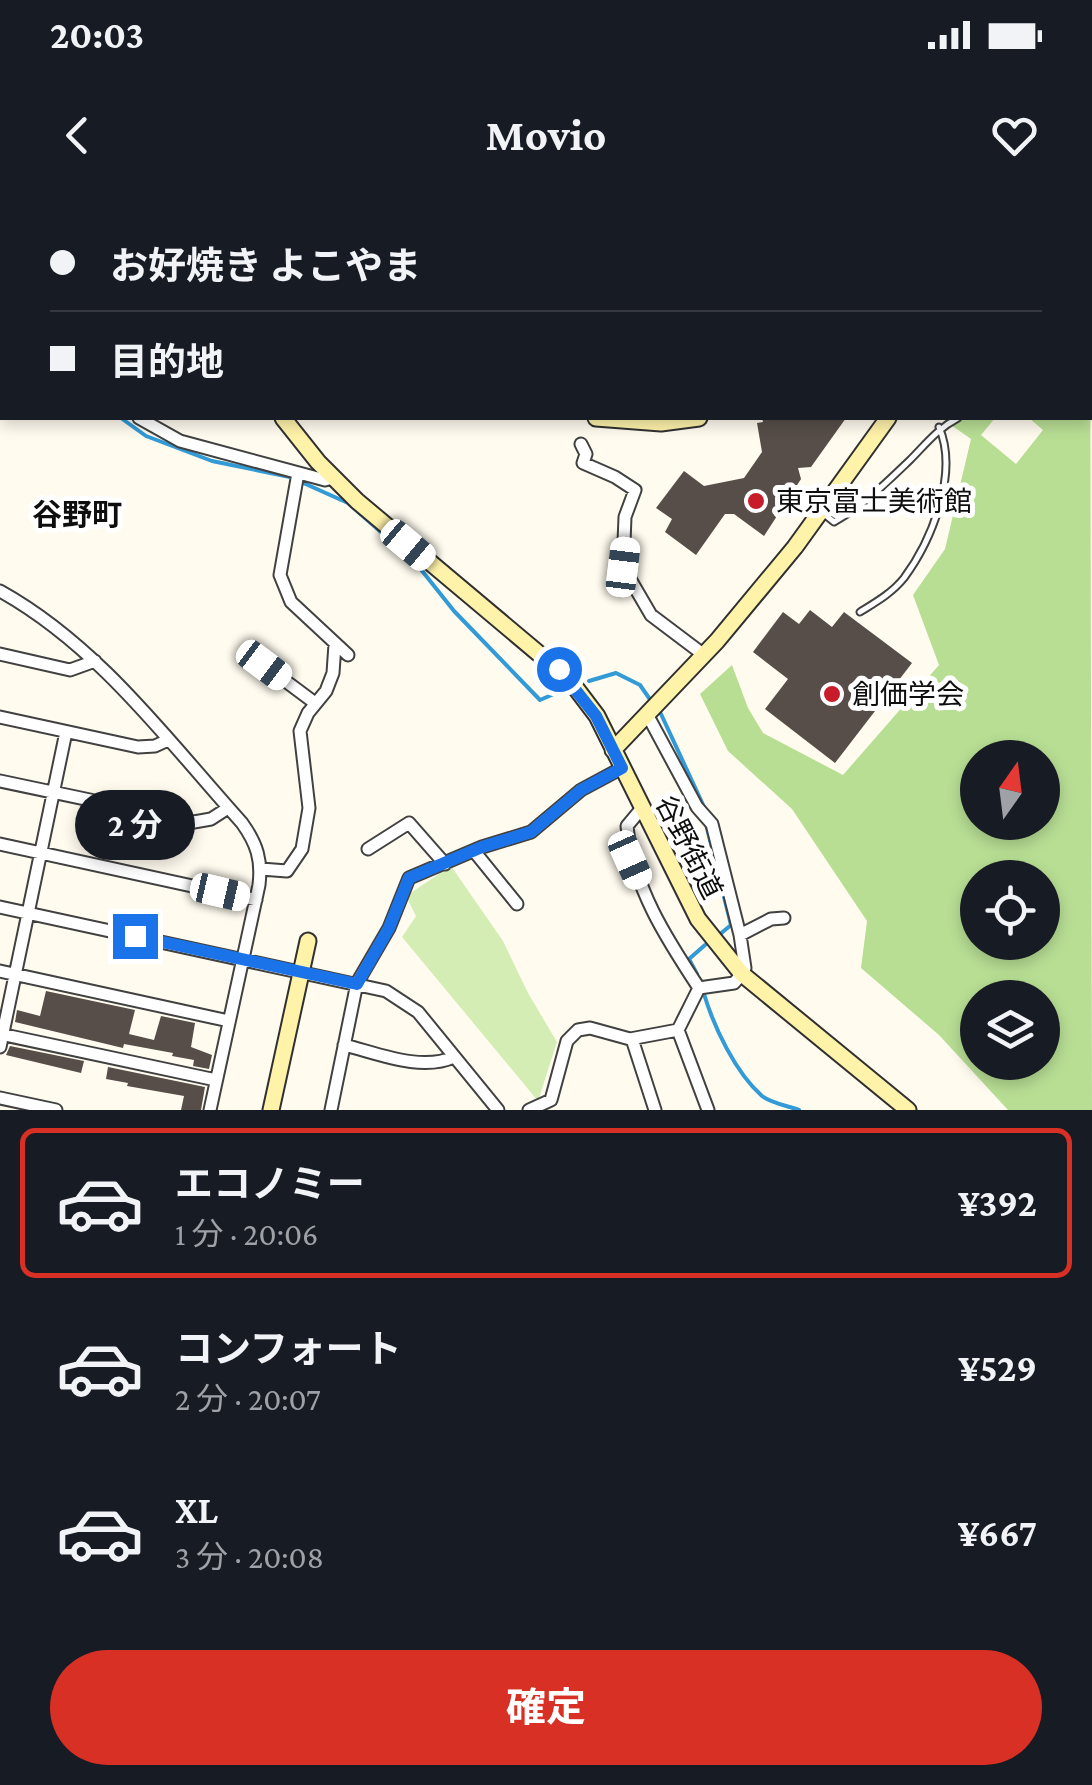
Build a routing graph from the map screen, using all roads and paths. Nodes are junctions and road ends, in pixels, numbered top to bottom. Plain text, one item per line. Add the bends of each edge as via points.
1 (142, 420) edge
2 (285, 420) edge
3 (622, 420) edge
4 (683, 420) edge
5 (883, 420) edge
6 (954, 420) edge
7 (940, 428) junction
8 (581, 444) dead end
9 (296, 478) junction
10 (333, 478) junction
11 (821, 512) junction
12 (0, 591) edge
13 (860, 612) dead end
14 (335, 644) junction
15 (0, 654) edge
16 (704, 655) junction
17 (348, 656) dead end
18 (95, 661) junction
19 (264, 665) dead end
20 (315, 704) junction
21 (648, 716) junction
22 (0, 718) edge
23 (66, 732) junction
24 (168, 740) junction
25 (613, 750) junction
26 (622, 768) junction
27 (0, 781) edge
28 (55, 793) junction
29 (228, 808) junction
30 (642, 808) junction
31 (0, 844) edge
32 (368, 849) dead end
33 (474, 851) junction
34 (42, 853) junction
35 (446, 864) junction
36 (261, 869) junction
37 (256, 900) junction
38 (517, 904) dead end
39 (0, 908) edge
40 (28, 914) junction
41 (784, 918) dead end
42 (740, 935) junction
43 (308, 941) dead end
44 (242, 959) junction
45 (0, 970) edge
46 (300, 972) junction
47 (16, 974) junction
48 (742, 974) junction
49 (357, 984) junction
50 (700, 988) junction
51 (229, 1021) junction
52 (678, 1030) junction
53 (1, 1038) edge
54 (632, 1039) junction
55 (344, 1045) junction
56 (454, 1057) junction
57 (216, 1080) junction
58 (0, 1098) edge
59 (331, 1108) edge
60 (495, 1109) edge
61 (56, 1110) edge
62 (210, 1110) edge
63 (270, 1110) edge
64 (346, 1110) edge
65 (529, 1110) edge
66 (655, 1110) edge
67 (708, 1110) edge
68 (908, 1110) edge

1 - 9 street via 180,441
2 - 10 main road, 谷野街道
3 - 4 main road
5 - 11 main road
6 - 7 lane
7 - 11 lane via 853,512 834,522
7 - 13 lane via 947,456 938,510 902,580
8 - 16 street via 583,464 635,490 625,516 623,567 650,615
9 - 10 street
9 - 14 street via 280,575 291,602
10 - 25 main road, 谷野街道 via 559,669
11 - 16 main road
12 - 18 street
14 - 17 street
14 - 20 street via 333,672
15 - 18 street via 70,670
16 - 21 main road
18 - 24 street
19 - 20 street
20 - 36 street via 300,731 309,808 302,849 287,872
21 - 25 main road
21 - 42 street via 708,819
22 - 23 street
23 - 24 street via 138,747
23 - 28 street
24 - 29 street
25 - 26 main road, 谷野街道
26 - 30 main road, 谷野街道
26 - 33 street via 581,790 531,832
27 - 28 street
28 - 29 street via 194,822
28 - 34 street
29 - 36 street via 256,844
30 - 48 main road, 谷野街道 via 698,920
30 - 50 street via 627,826 630,860 669,942
31 - 34 street
32 - 35 street via 409,822
33 - 35 street
33 - 38 street
34 - 37 street
34 - 40 street
35 - 49 street via 409,878
36 - 37 street
37 - 44 street
39 - 40 street
40 - 44 street
40 - 47 street
41 - 42 street
42 - 48 street
43 - 46 main road
44 - 46 street
44 - 51 street
45 - 47 street
46 - 49 street
46 - 63 main road
47 - 51 street
47 - 53 street
48 - 50 street via 734,983
48 - 68 main road, 谷野街道
49 - 55 street
49 - 56 street via 404,1000
50 - 52 street
51 - 57 street
52 - 54 street
52 - 67 street
53 - 57 street
54 - 65 street via 578,1030 566,1040 551,1100
54 - 66 street
55 - 56 street via 423,1063
55 - 59 street
56 - 60 street
57 - 62 street
58 - 61 street
59 - 64 street

